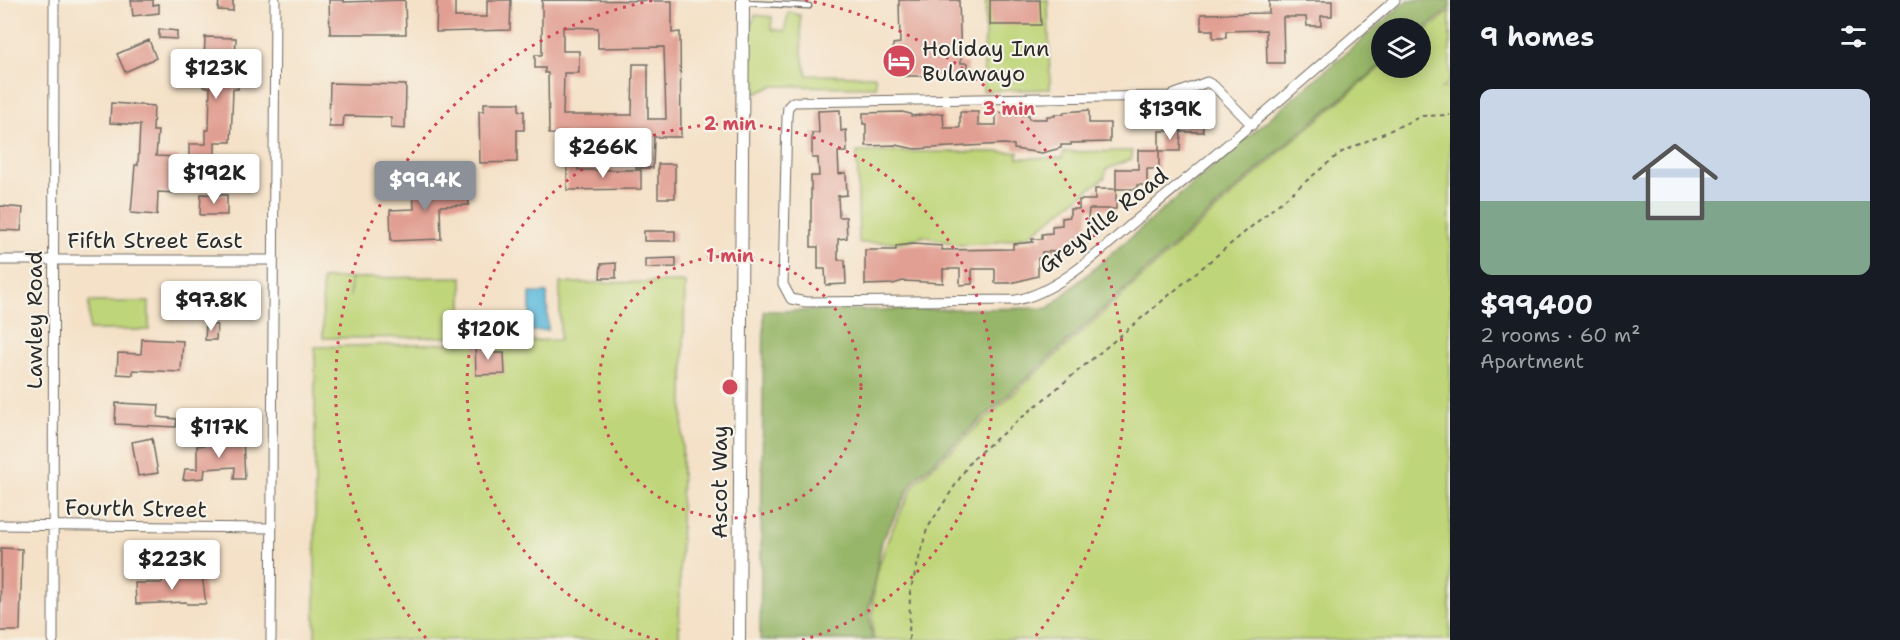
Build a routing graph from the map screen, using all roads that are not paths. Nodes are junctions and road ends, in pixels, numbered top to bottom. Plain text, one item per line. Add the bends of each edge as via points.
1 (54, 0) edge
2 (274, 0) edge
3 (1395, 0) edge
4 (743, 2) edge
5 (779, 2) edge
6 (809, 6) dead end
7 (1252, 125) junction
8 (0, 260) edge
9 (54, 260) junction
10 (273, 260) junction
11 (0, 525) edge
12 (53, 526) junction
13 (272, 528) junction
14 (53, 640) edge
15 (271, 640) edge
16 (739, 640) edge

1 - 9 street, Lawley Road
2 - 10 street
3 - 7 street, Greyville Road
4 - 5 lane
4 - 16 main road, Ascot Way
5 - 6 lane
7 - 7 street, Greyville Road via 1207,82 1170,96 798,101 788,107 787,116 782,274 787,293 791,299 806,302 1016,300 1039,294
8 - 9 street, Fifth Street East
9 - 10 street, Fifth Street East
9 - 12 street, Lawley Road
10 - 13 street
11 - 12 street, Fourth Street
12 - 13 street, Fourth Street
12 - 14 street, Lawley Road
13 - 15 street

